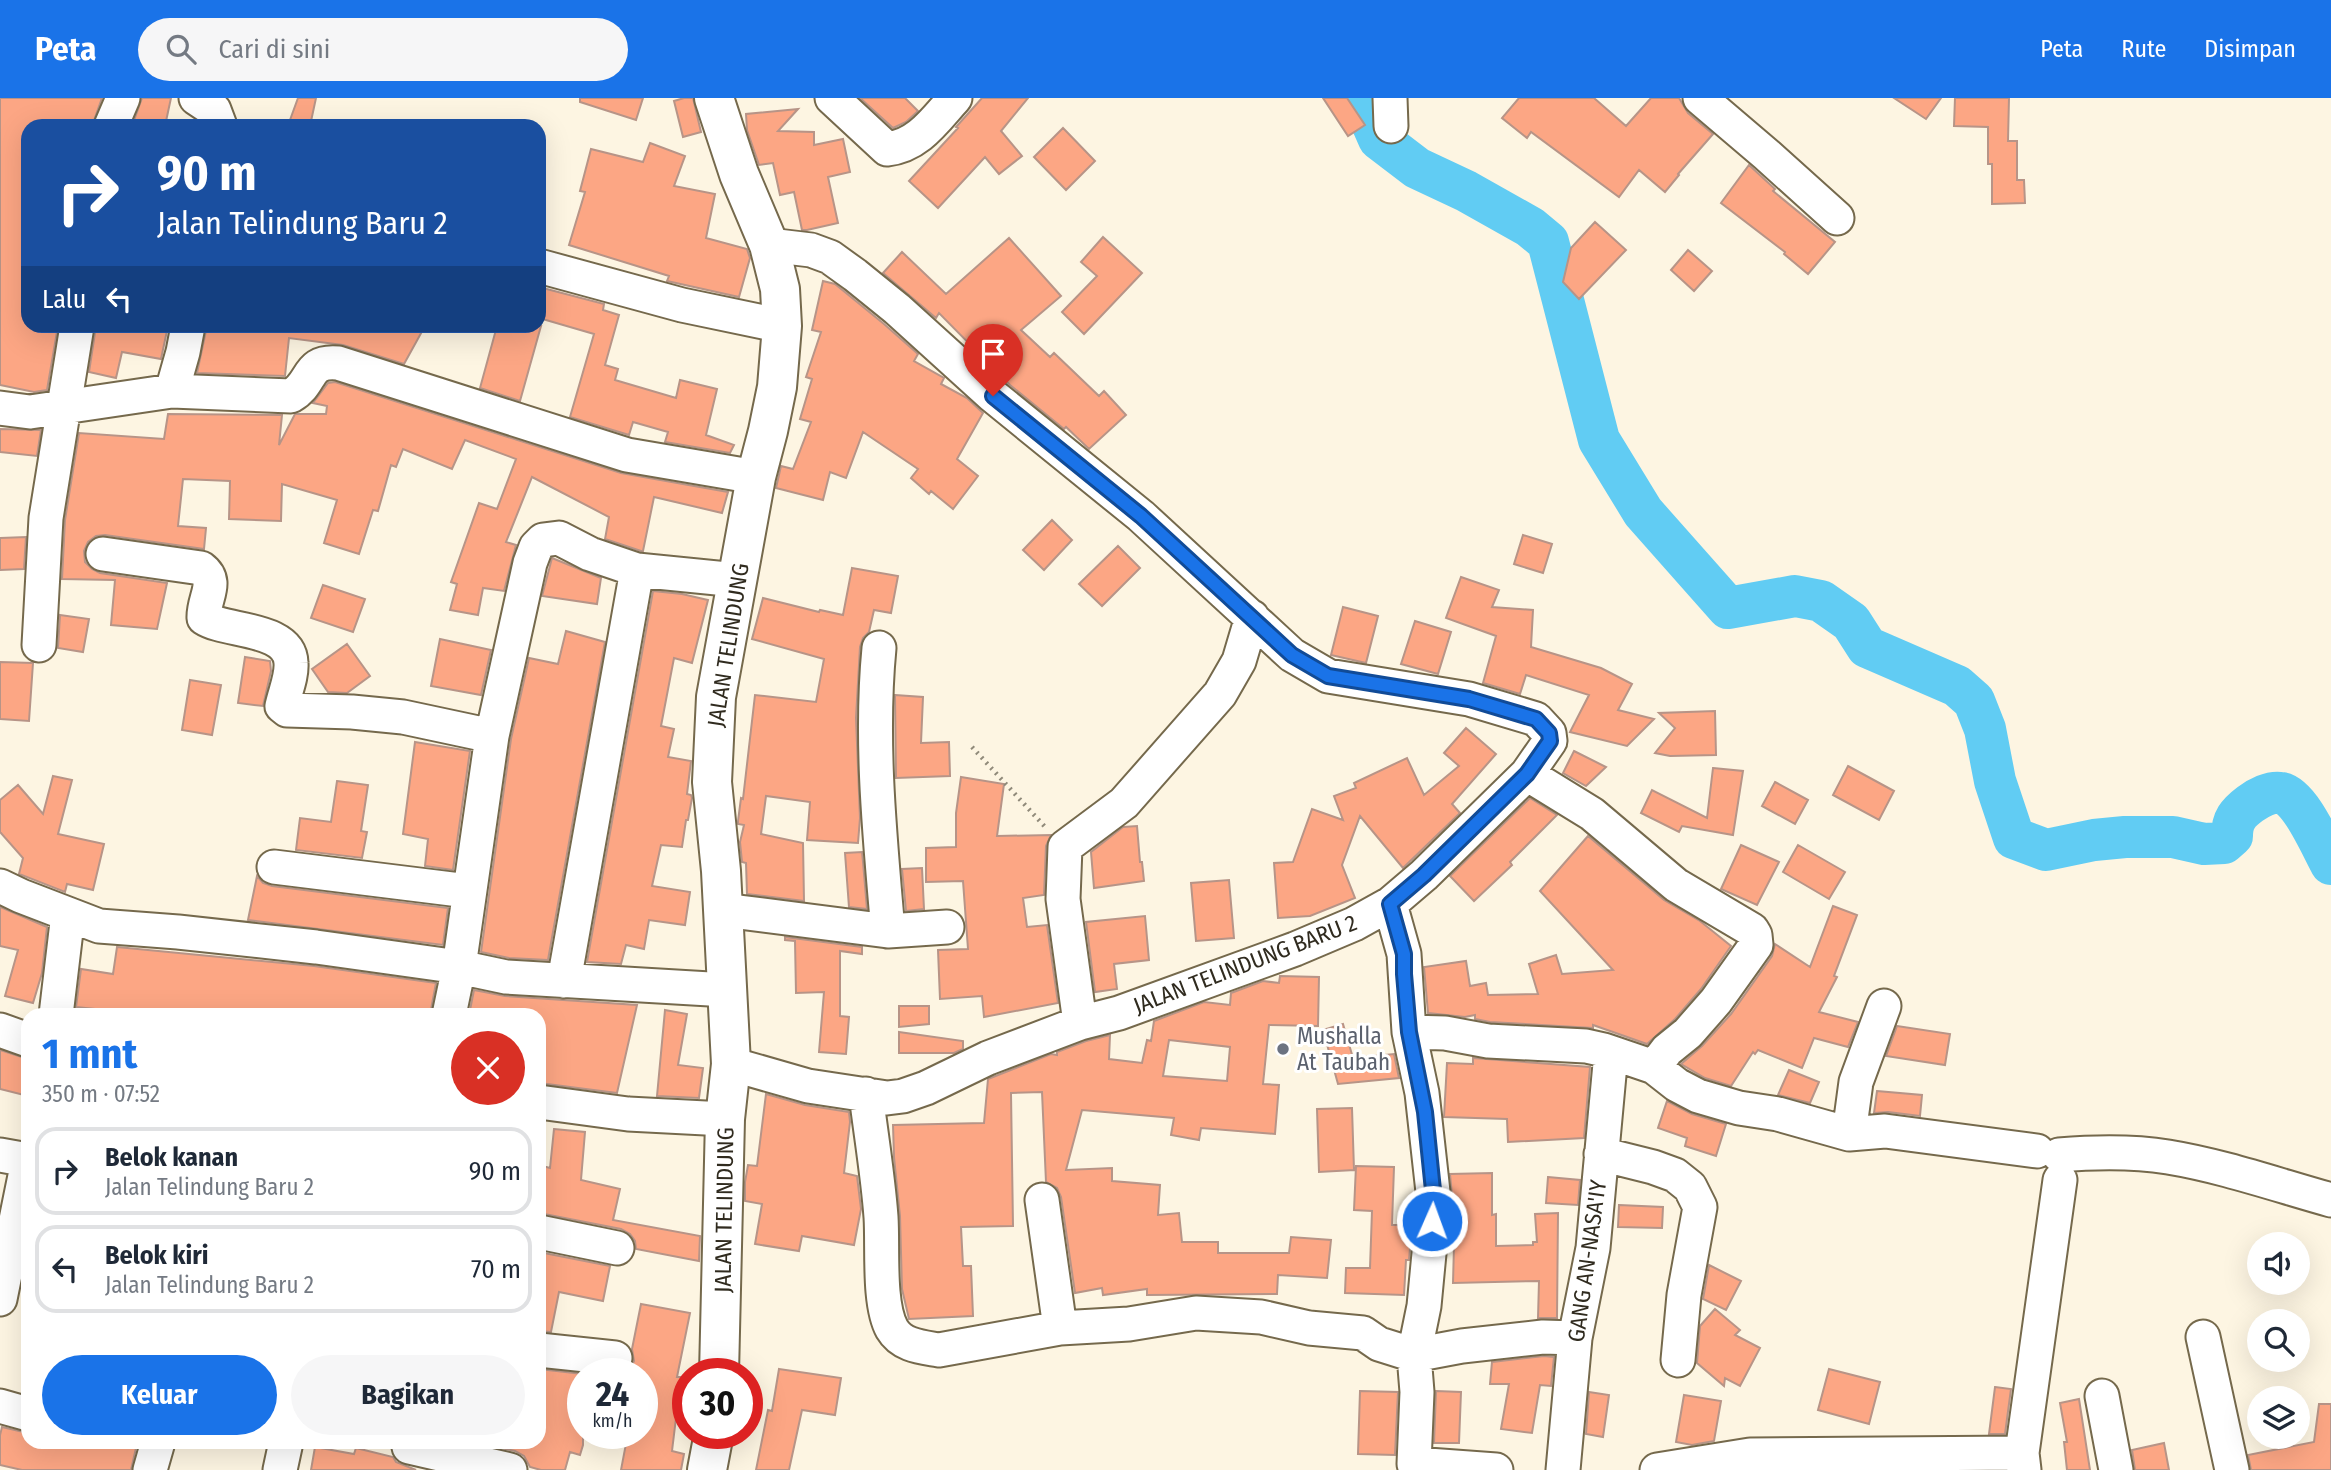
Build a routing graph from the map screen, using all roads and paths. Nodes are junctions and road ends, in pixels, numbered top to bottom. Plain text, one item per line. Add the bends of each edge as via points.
1 (123, 98) edge
2 (196, 98) edge
3 (714, 98) edge
4 (832, 98) edge
5 (954, 98) edge
6 (1700, 98) edge
7 (114, 119) edge
8 (217, 119) edge
9 (1837, 219) dead end
10 (769, 245) junction
11 (546, 268) edge
12 (782, 326) junction
13 (76, 333) edge
14 (187, 333) edge
15 (172, 391) junction
16 (63, 407) junction
17 (0, 408) edge
18 (756, 477) junction
19 (103, 555) dead end
20 (637, 570) junction
21 (737, 580) junction
22 (1252, 617) junction
23 (39, 645) dead end
24 (879, 648) dead end
25 (492, 736) junction
26 (972, 747) dead end
27 (1527, 774) junction
28 (1065, 847) junction
29 (274, 867) dead end
30 (0, 886) edge
31 (468, 891) junction
32 (1390, 904) junction
33 (723, 910) junction
34 (68, 914) junction
35 (947, 927) dead end
36 (888, 931) junction
37 (459, 967) junction
38 (564, 981) junction
39 (727, 990) junction
40 (1884, 1006) dead end
41 (57, 1008) edge
42 (450, 1008) edge
43 (1080, 1023) junction
44 (0, 1030) edge
45 (1409, 1032) junction
46 (21, 1038) edge
47 (1611, 1053) junction
48 (731, 1064) junction
49 (1654, 1067) junction
50 (866, 1094) junction
51 (546, 1103) edge
52 (725, 1119) junction
53 (1849, 1133) junction
54 (1601, 1154) junction
55 (2052, 1162) junction
56 (21, 1170) edge
57 (1042, 1200) dead end
58 (2331, 1200) edge
59 (546, 1233) edge
60 (617, 1248) dead end
61 (2, 1278) edge
62 (1060, 1328) junction
63 (2203, 1337) dead end
64 (1575, 1338) junction
65 (546, 1351) edge
66 (1414, 1354) junction
67 (615, 1358) dead end
68 (719, 1358) edge
69 (1678, 1360) dead end
70 (2102, 1396) dead end
71 (0, 1406) edge
72 (21, 1411) edge
73 (156, 1449) edge
74 (284, 1449) edge
75 (711, 1449) edge
76 (408, 1453) edge
77 (1792, 1462) edge
78 (2023, 1462) edge
79 (1704, 1466) edge
80 (1413, 1467) edge
81 (150, 1470) edge
82 (280, 1470) edge
83 (510, 1470) edge
84 (707, 1470) edge
85 (1496, 1470) edge
86 (1563, 1470) edge
87 (1657, 1470) edge
88 (2116, 1470) edge
89 (2232, 1470) edge

1 - 7 street
2 - 8 street via 214,110
3 - 10 main road, JALAN TELINDUNG
4 - 5 street via 887,149 918,139
6 - 9 street
10 - 12 main road, JALAN TELINDUNG via 780,289
10 - 22 street, JALAN TELINDUNG BARU 2 via 810,250 830,257 855,275 993,396 1141,516
11 - 12 street via 682,305
12 - 18 main road, JALAN TELINDUNG via 777,387
13 - 16 street
14 - 15 street
15 - 16 street
15 - 18 street via 291,396 317,365 338,363 627,455
16 - 17 street via 30,412
16 - 23 street via 46,517
18 - 21 main road, JALAN TELINDUNG
19 - 25 street via 201,568 208,573 211,582 204,618 258,631 288,652 292,665 282,706 287,710 403,717
20 - 21 street
20 - 25 street via 559,538 543,540 536,547
20 - 38 street
21 - 33 main road, JALAN TELINDUNG via 716,696 712,782
22 - 27 street, JALAN TELINDUNG BARU 2 via 1292,655 1328,676 1469,699 1536,719 1550,741
22 - 28 street via 1239,662 1220,694 1124,803
24 - 36 street via 878,774
25 - 31 street
26 - 28 path
27 - 32 street, JALAN TELINDUNG BARU 2
27 - 49 street via 1592,814 1676,885 1755,935 1756,945 1716,1001
28 - 43 street via 1063,899
29 - 31 street
30 - 34 street
31 - 37 street
32 - 43 street, JALAN TELINDUNG BARU 2 via 1354,924 1221,977
32 - 45 street via 1404,954
33 - 36 street
33 - 39 main road, JALAN TELINDUNG
34 - 37 street via 99,926 288,944
34 - 41 street
35 - 36 street
37 - 38 street via 506,977
37 - 42 street
38 - 39 street
39 - 48 main road, JALAN TELINDUNG
40 - 53 street via 1856,1082
43 - 50 street, JALAN TELINDUNG BARU 2 via 903,1096
44 - 46 street
45 - 47 street via 1586,1046
45 - 66 street via 1422,1093 1434,1200 1424,1306
47 - 49 street
47 - 54 street, GANG AN-NASA'IY
48 - 50 street, JALAN TELINDUNG BARU 2 via 808,1086
48 - 52 main road, JALAN TELINDUNG
49 - 53 street via 1698,1096
50 - 62 street via 881,1216 884,1299 898,1336 919,1347 939,1350
51 - 52 street via 628,1114
52 - 68 main road, JALAN TELINDUNG
53 - 55 street via 1885,1131
54 - 64 street, GANG AN-NASA'IY via 1593,1248
54 - 69 street via 1675,1175 1690,1187 1700,1207
55 - 58 street via 2098,1151 2168,1157
55 - 78 street
56 - 61 street
57 - 62 street
59 - 60 street
62 - 66 street via 1129,1324 1196,1313 1261,1317 1363,1333 1379,1344
63 - 89 street
64 - 66 street via 1542,1337
64 - 86 street, GANG AN-NASA'IY
65 - 67 street
66 - 80 street
70 - 88 street
71 - 72 street
73 - 81 street
74 - 82 street
75 - 84 main road
76 - 83 street
77 - 78 street
77 - 79 street via 1751,1455
79 - 87 street
80 - 85 street

